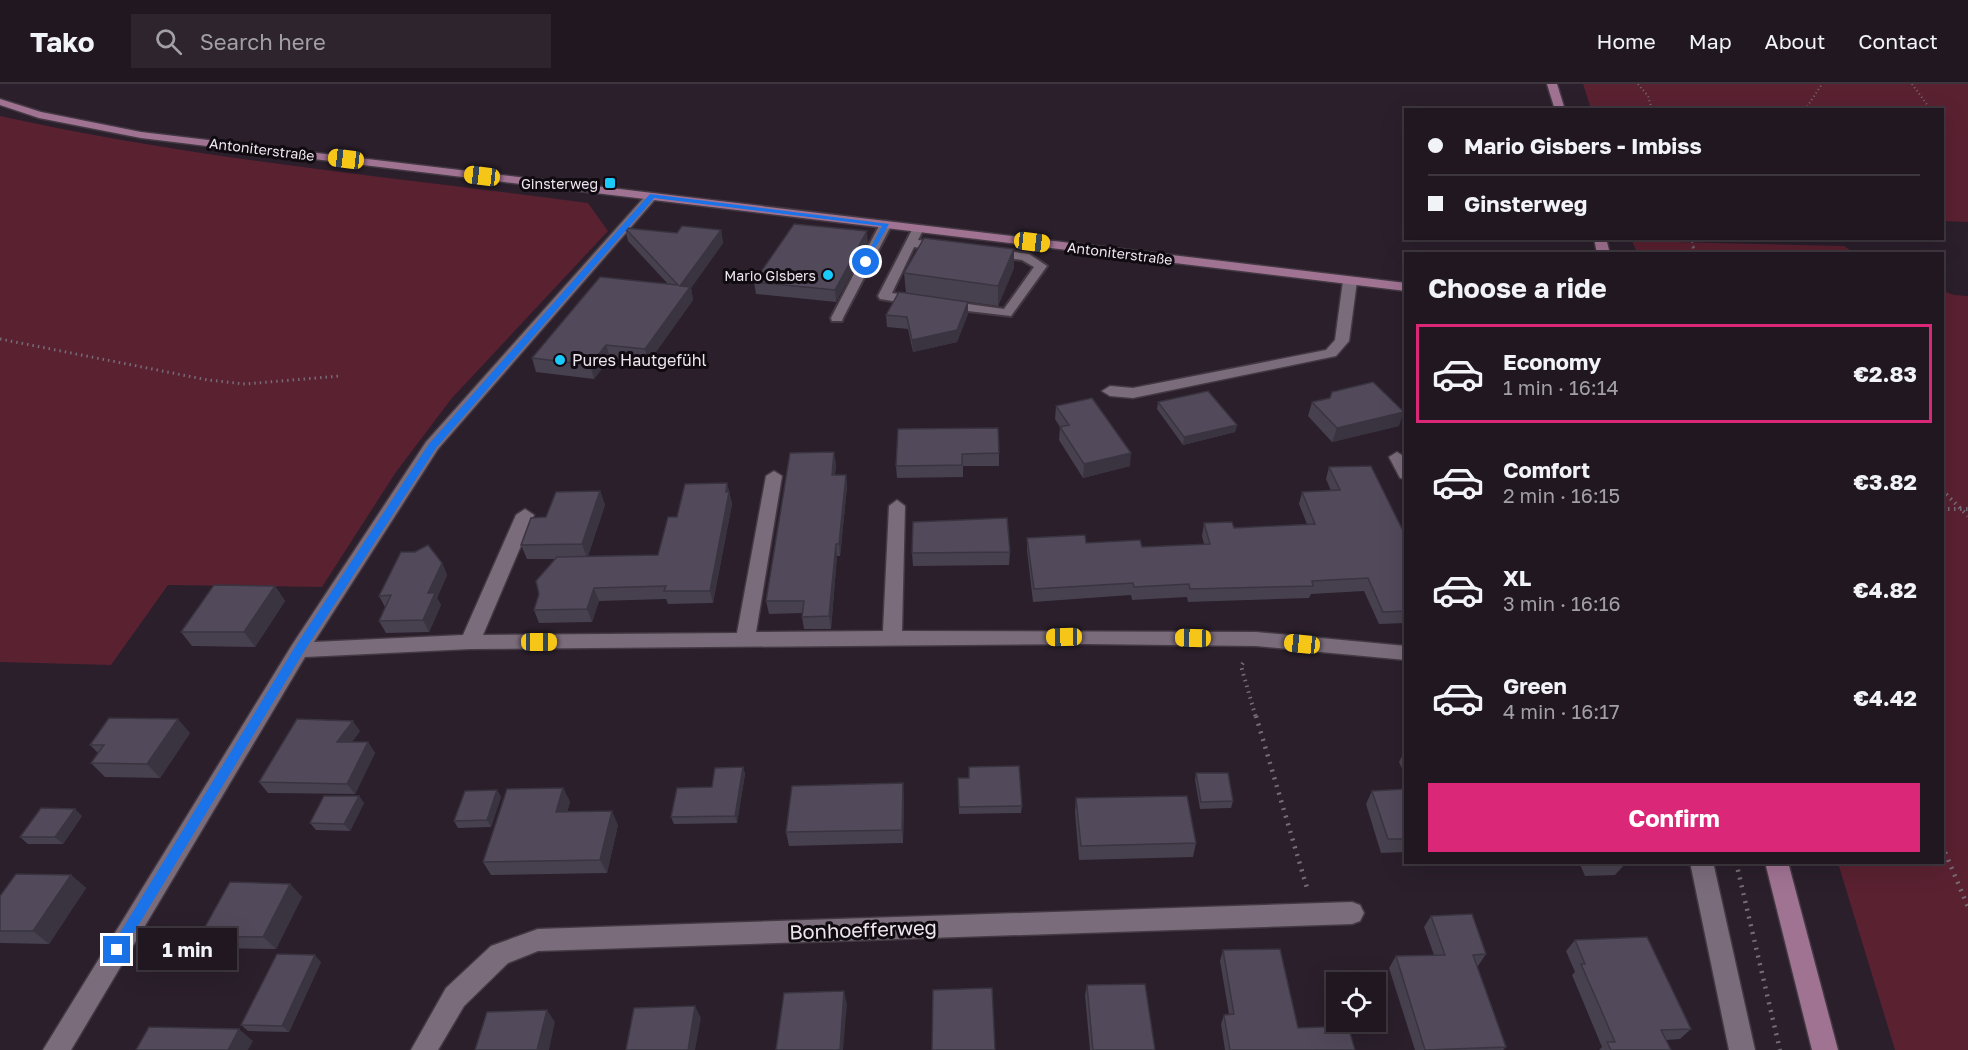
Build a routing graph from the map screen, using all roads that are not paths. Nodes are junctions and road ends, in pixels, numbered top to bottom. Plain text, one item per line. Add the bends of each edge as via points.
1 (1552, 84) edge
2 (0, 102) edge
3 (1559, 108) edge
4 (652, 196) junction
5 (886, 224) junction
6 (918, 228) junction
7 (911, 243) junction
8 (957, 249) edge
9 (980, 251) edge
10 (1350, 281) junction
11 (1404, 287) edge
12 (837, 318) dead end
13 (1110, 391) dead end
14 (1396, 457) dead end
15 (1404, 471) edge
16 (774, 476) dead end
17 (897, 506) dead end
18 (525, 515) dead end
19 (745, 640) junction
20 (892, 640) junction
21 (470, 642) junction
22 (299, 650) junction
23 (1404, 653) edge
24 (1701, 864) edge
25 (1777, 864) edge
26 (1352, 913) dead end
27 (56, 1050) edge
28 (424, 1050) edge
29 (1742, 1050) edge
30 (1825, 1050) edge

1 - 3 street
2 - 4 street, Antoniterstraße via 56,119 141,135
4 - 5 street, Antoniterstraße
4 - 22 street via 432,446
5 - 6 street, Antoniterstraße
5 - 12 lane
6 - 7 lane
6 - 10 street, Antoniterstraße
7 - 8 lane
7 - 9 lane via 884,296 1007,313 1041,266 1025,257
10 - 11 street, Antoniterstraße
10 - 13 street via 1342,341 1331,353 1133,393
14 - 15 street
16 - 19 street
17 - 20 street
18 - 21 street
19 - 20 street
19 - 21 street
20 - 23 street via 1257,639
21 - 22 street
22 - 27 street
24 - 29 street
25 - 30 street
26 - 28 street, Bonhoefferweg via 538,940 501,954 455,997

